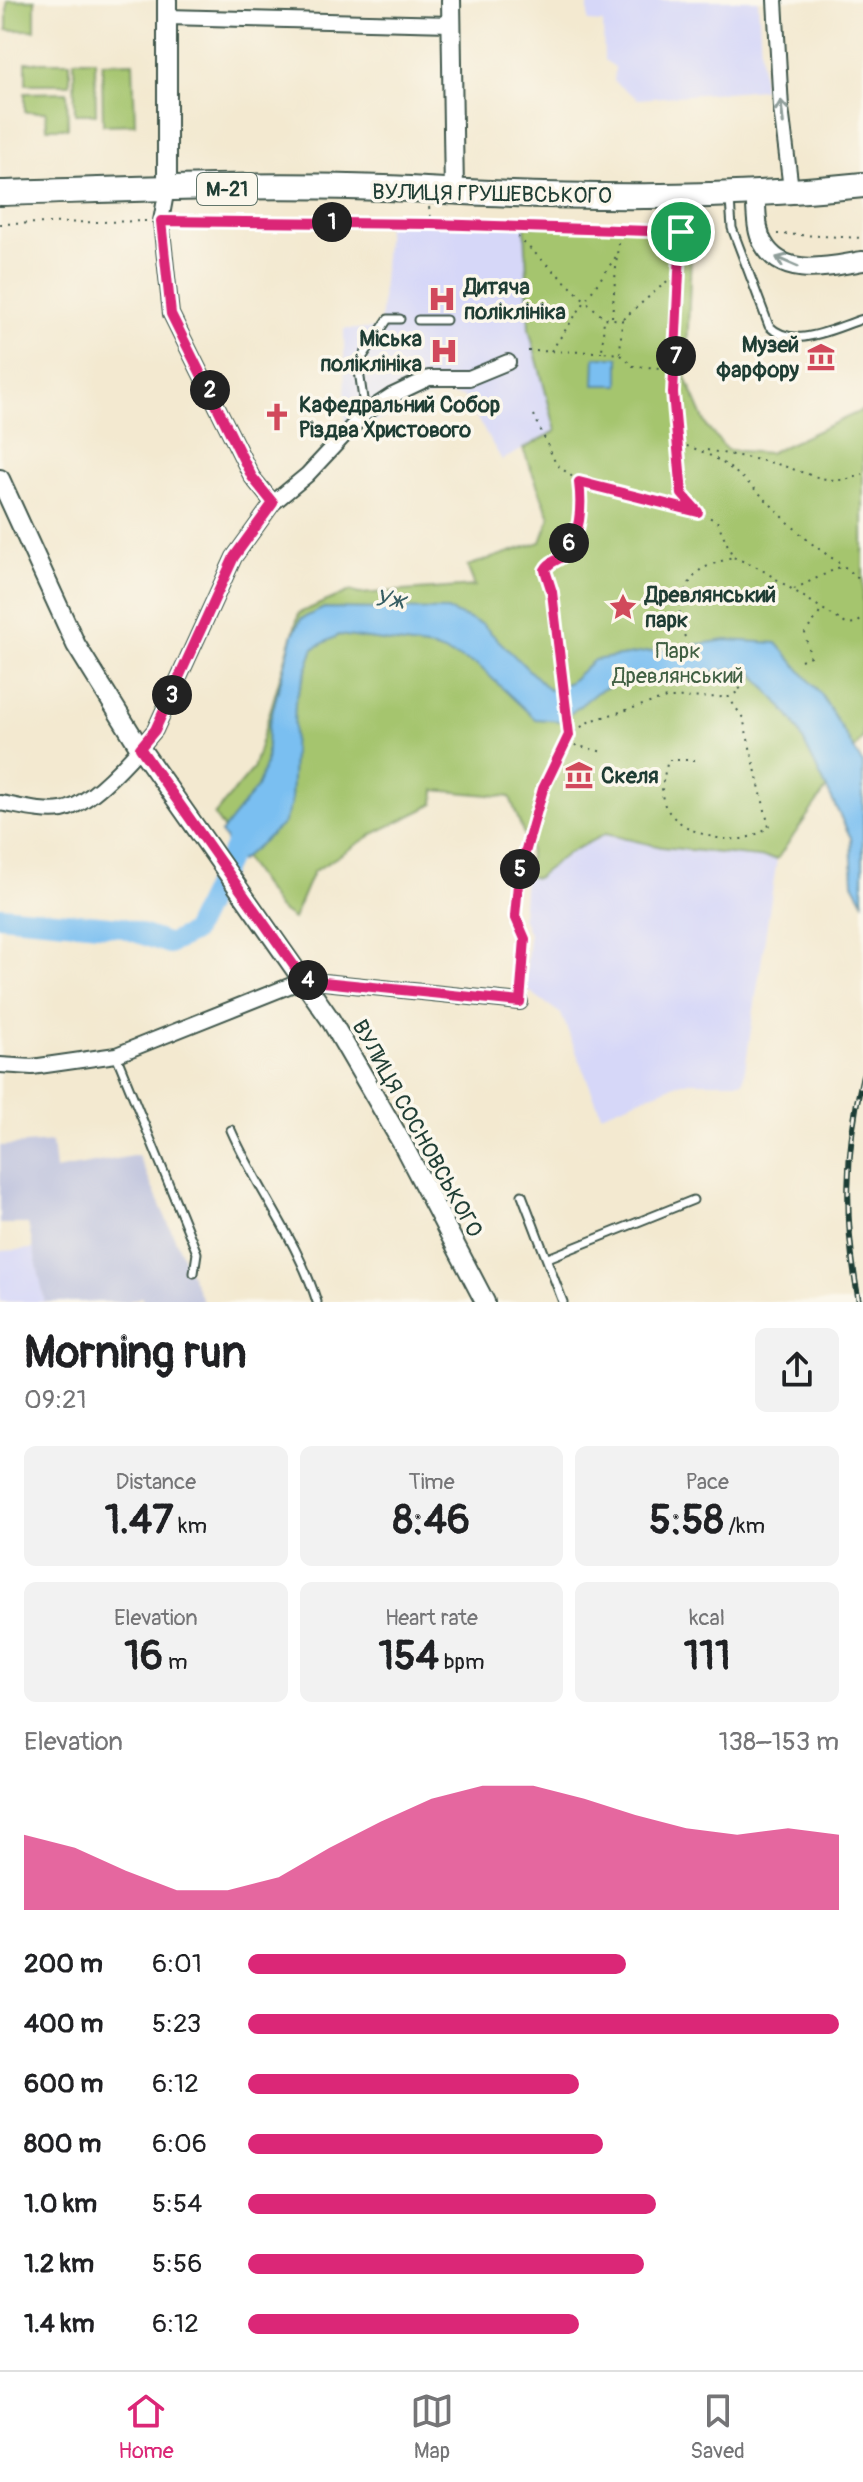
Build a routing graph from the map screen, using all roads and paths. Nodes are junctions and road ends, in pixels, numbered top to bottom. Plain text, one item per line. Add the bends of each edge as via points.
1 (451, 0) edge
2 (775, 0) edge
3 (167, 8) edge
4 (451, 24) junction
5 (863, 185) edge
6 (167, 188) junction
7 (791, 189) junction
8 (425, 190) junction
9 (755, 192) junction
10 (0, 193) edge
11 (454, 193) junction
12 (729, 195) junction
13 (161, 221) junction
14 (0, 224) edge
15 (432, 224) junction
16 (506, 226) junction
17 (619, 230) junction
18 (681, 232) junction
19 (689, 232) dead end
20 (771, 233) dead end
21 (863, 238) edge
22 (617, 255) junction
23 (863, 261) edge
24 (680, 270) junction
25 (585, 300) junction
26 (604, 318) junction
27 (400, 319) dead end
28 (612, 319) junction
29 (863, 319) edge
30 (418, 320) dead end
31 (446, 320) dead end
32 (622, 320) junction
33 (528, 351) dead end
34 (551, 351) junction
35 (602, 352) junction
36 (620, 354) junction
37 (508, 362) dead end
38 (676, 369) junction
39 (365, 413) junction
40 (534, 415) dead end
41 (677, 443) junction
42 (706, 450) junction
43 (863, 474) edge
44 (579, 482) junction
45 (1, 486) edge
46 (273, 503) junction
47 (698, 512) junction
48 (733, 557) junction
49 (843, 565) junction
50 (863, 584) edge
51 (794, 589) junction
52 (822, 610) junction
53 (863, 618) edge
54 (685, 637) dead end
55 (801, 660) dead end
56 (715, 680) dead end
57 (729, 697) junction
58 (569, 735) junction
59 (566, 742) junction
60 (140, 748) junction
61 (603, 752) dead end
62 (695, 760) dead end
63 (0, 803) edge
64 (304, 980) junction
65 (520, 1002) joint
66 (116, 1055) junction
67 (0, 1065) edge
68 (231, 1130) dead end
69 (522, 1195) dead end
70 (693, 1200) dead end
71 (548, 1258) junction
72 (194, 1273) dead end
73 (317, 1302) edge
74 (485, 1302) edge
75 (563, 1302) edge

1 - 4 street
7 -> 2 street
3 - 4 street
3 - 6 street
4 - 11 street
5 - 7 highway, М-21
6 - 8 highway, ВУЛИЦЯ ГРУШЕВСЬКОГО / М-21
6 - 10 highway, ВУЛИЦЯ ГРУШЕВСЬКОГО / М-21
6 - 13 street
7 - 9 highway, ВУЛИЦЯ ГРУШЕВСЬКОГО / М-21
8 - 11 highway, ВУЛИЦЯ ГРУШЕВСЬКОГО / М-21
8 - 15 path
9 - 12 highway, ВУЛИЦЯ ГРУШЕВСЬКОГО / М-21
23 -> 9 street via 810,268 781,262 763,243
11 - 12 highway, ВУЛИЦЯ ГРУШЕВСЬКОГО / М-21
12 - 29 lane via 732,228 769,326 796,339
13 - 14 path
13 - 15 path
13 - 46 street via 171,314 252,477
15 - 16 path
16 - 17 path
16 - 25 path
17 - 18 path
17 - 22 path
18 - 19 path
18 - 24 path
20 - 21 path
22 - 25 path
22 - 28 path
24 - 32 path
24 - 38 path
25 - 26 path
25 - 34 path
26 - 28 path
26 - 35 path
27 - 39 lane via 388,319 358,364
28 - 32 path
30 - 31 lane
32 - 36 path
33 - 34 path
34 - 35 path
35 - 36 path
36 - 38 path via 633,366
37 - 39 street via 469,378 429,378
38 - 41 path
39 - 46 street
40 - 44 path via 556,464
41 - 42 path
41 - 47 path via 682,494
42 - 43 path via 776,464 821,480
42 - 49 path
44 - 47 path
44 - 58 path via 578,522 565,555 545,570
45 - 60 street via 76,645
46 - 60 street via 234,557 155,730
47 - 48 path via 717,521
48 - 51 path
48 - 54 path via 697,573 683,595 679,622
49 - 50 path
49 - 51 path
51 - 52 path
52 - 53 path via 846,624
52 - 55 path via 805,633 810,656
56 - 57 path via 741,690
57 - 58 path via 666,698 590,721
57 - 62 path via 743,718 769,827 748,838 728,840 678,821 665,807 662,792 668,760
58 - 59 path
59 - 61 path
59 - 65 path via 543,789 519,874 515,916 525,939
60 - 63 street via 70,807
60 - 64 street, ВУЛИЦЯ СОСНОВСЬКОГО
64 - 65 street
64 - 66 street
64 - 74 street, ВУЛИЦЯ СОСНОВСЬКОГО via 402,1143
66 - 67 street via 32,1067
66 - 72 lane via 197,1253
68 - 73 lane via 253,1179 276,1209 306,1268
69 - 71 lane
70 - 71 lane
71 - 75 lane

